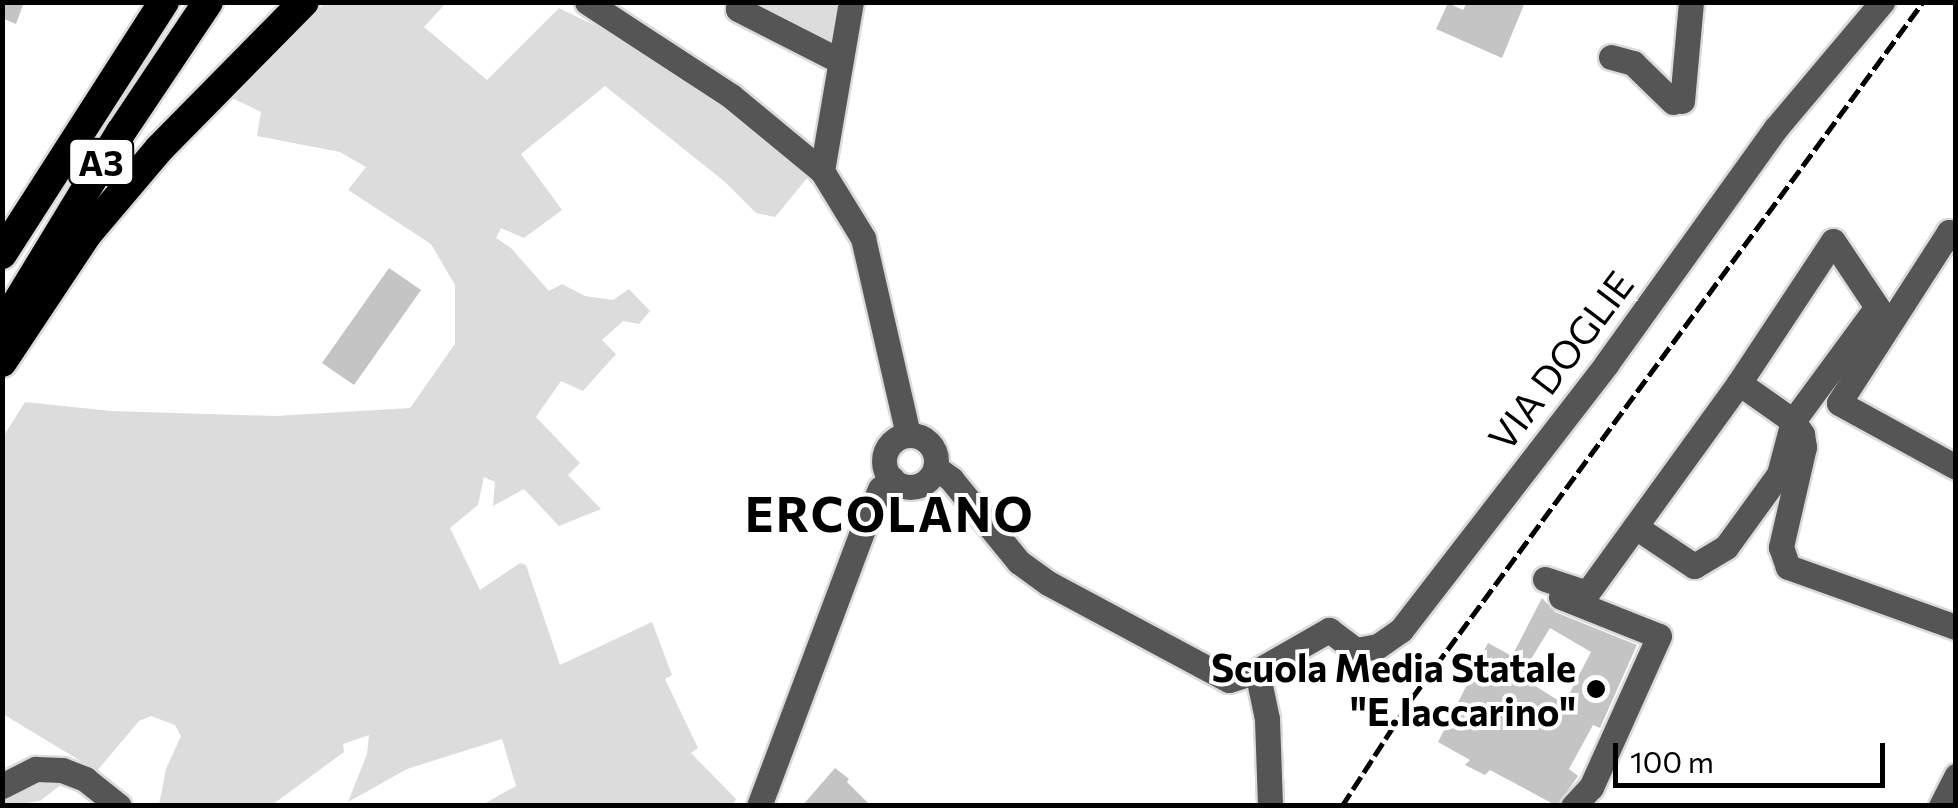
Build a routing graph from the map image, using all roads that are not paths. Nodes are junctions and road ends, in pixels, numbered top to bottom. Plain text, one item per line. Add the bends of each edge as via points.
1 (164, 2) edge
2 (208, 2) edge
3 (304, 2) edge
4 (587, 2) edge
5 (739, 2) edge
6 (851, 2) edge
7 (1691, 2) edge
8 (1882, 2) edge
9 (1610, 56) dead end
10 (840, 61) junction
11 (822, 171) junction
12 (1956, 239) edge
13 (2, 254) edge
14 (2, 327) edge
15 (2, 362) edge
16 (1739, 383) junction
17 (1793, 421) junction
18 (908, 434) junction
19 (1956, 467) edge
20 (936, 468) junction
21 (892, 479) junction
22 (1637, 528) junction
23 (1956, 627) edge
24 (1257, 672) junction
25 (1956, 776) edge
26 (2, 786) edge
27 (119, 806) edge
28 (759, 806) edge
29 (1270, 806) edge
30 (1573, 806) edge
31 (1941, 806) edge

1 - 13 highway, A3
2 - 14 highway, A3
3 - 15 highway via 160,149 88,234
4 - 11 street via 730,96
5 - 10 street via 738,8
6 - 10 street
7 - 9 street via 1678,101 1633,64
8 - 24 street, VIA DOGLIE via 1776,128 1401,630 1378,646 1356,650 1329,630
10 - 11 street
11 - 18 street via 863,238
12 - 19 street via 1949,232 1839,403
16 - 17 street
16 - 17 street via 1833,241 1877,307
16 - 22 street
17 - 22 street via 1778,474 1726,547 1694,566
17 - 23 street via 1804,446 1781,548 1788,567
18 - 20 street via 934,448
18 - 21 street via 885,454
20 - 21 street via 913,488
20 - 24 street via 1019,562 1048,583 1229,680
21 - 28 street via 868,516
22 - 30 street via 1587,593 1539,582 1659,636 1591,786
24 - 29 street via 1267,719
25 - 31 street
26 - 27 street via 36,769 62,770 86,779

